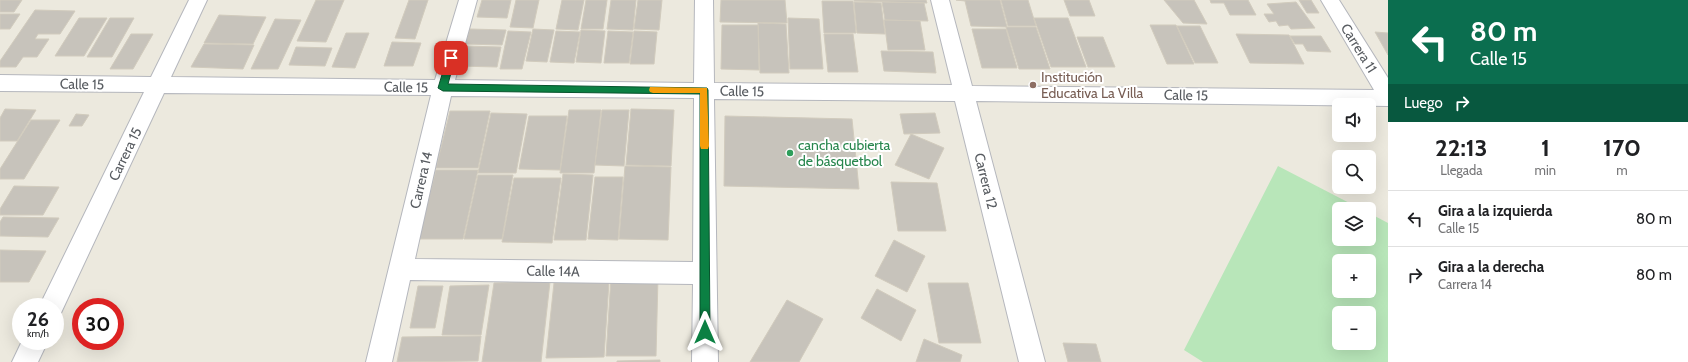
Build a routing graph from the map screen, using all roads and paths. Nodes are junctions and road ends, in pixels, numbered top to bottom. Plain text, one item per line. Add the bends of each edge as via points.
1 (198, 0) edge
2 (468, 0) edge
3 (704, 0) edge
4 (940, 0) edge
5 (1330, 0) edge
6 (0, 83) edge
7 (158, 85) junction
8 (443, 88) junction
9 (704, 90) junction
10 (964, 93) junction
11 (1388, 96) edge
12 (401, 269) junction
13 (705, 273) junction
14 (55, 298) edge
15 (31, 350) edge
16 (25, 362) edge
17 (379, 362) edge
18 (705, 362) edge
19 (1032, 362) edge

1 - 7 street, Carrera 15
2 - 8 street, Carrera 14
3 - 9 street
4 - 10 street, Carrera 12
5 - 11 street, Carrera 11
6 - 7 street, Calle 15
7 - 8 street, Calle 15
7 - 14 street, Carrera 15
8 - 9 street, Calle 15
8 - 12 street, Carrera 14
9 - 10 street, Calle 15
9 - 13 street
10 - 11 street, Calle 15
10 - 19 street, Carrera 12
12 - 13 street, Calle 14A
12 - 17 street, Carrera 14
13 - 18 street
15 - 16 street

